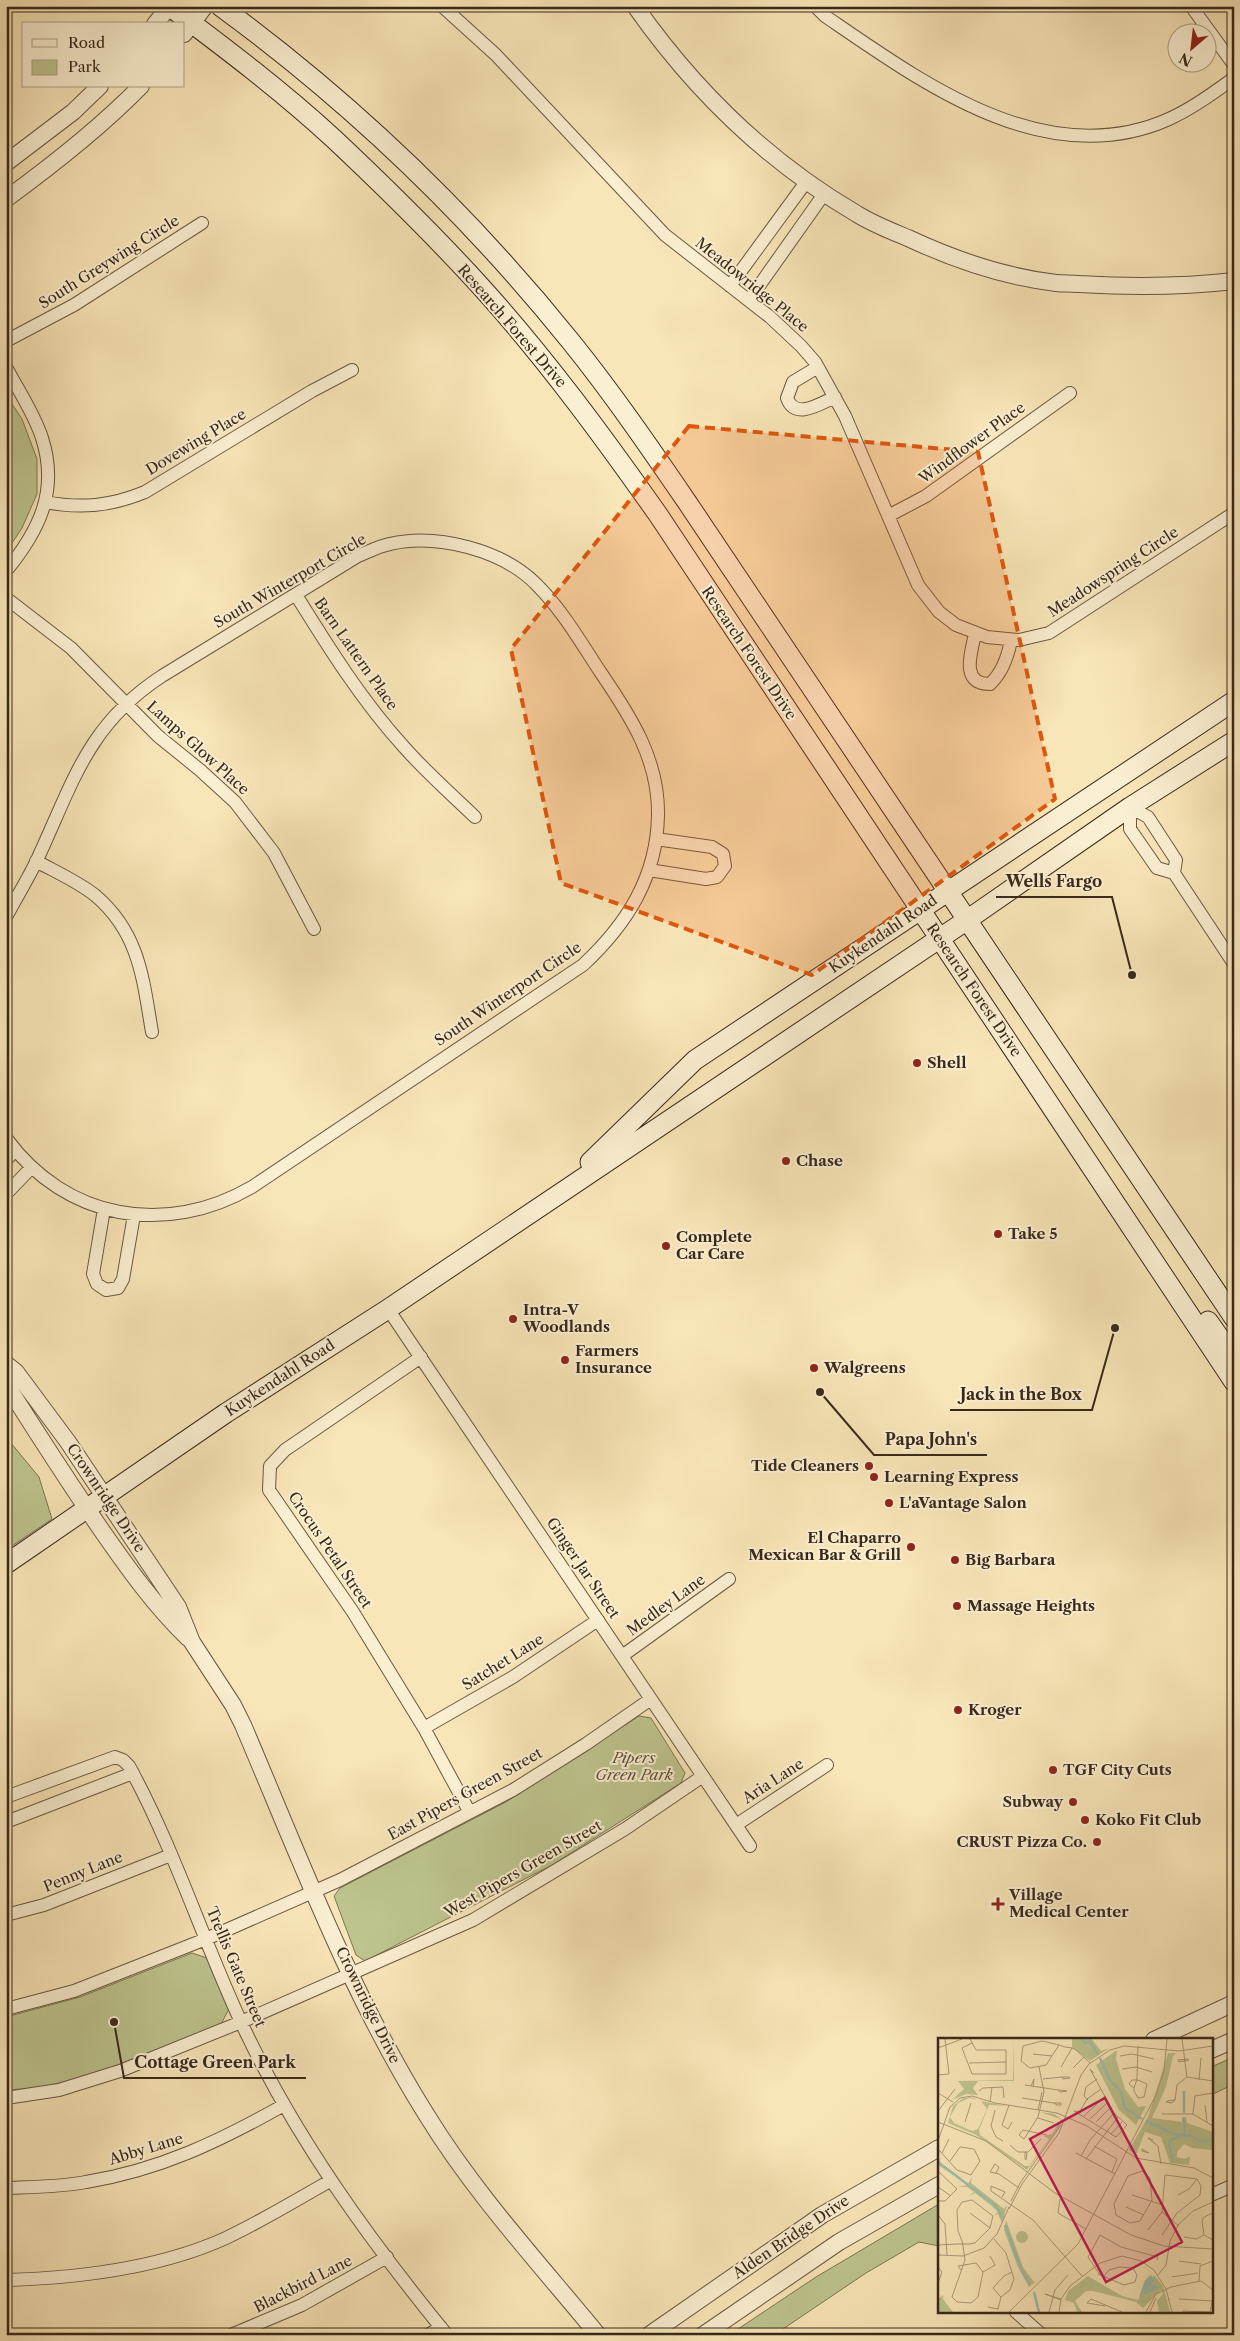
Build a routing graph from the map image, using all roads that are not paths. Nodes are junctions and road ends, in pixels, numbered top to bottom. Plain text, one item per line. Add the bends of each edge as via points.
1 (169, 6) edge
2 (205, 6) edge
3 (220, 6) edge
4 (442, 6) edge
5 (635, 6) edge
6 (815, 6) edge
7 (1191, 6) edge
8 (157, 22) edge
9 (182, 22) edge
10 (188, 29) edge
11 (1234, 65) edge
12 (1234, 78) edge
13 (98, 88) edge
14 (139, 88) edge
15 (6, 163) edge
16 (806, 182) junction
17 (824, 194) junction
18 (6, 198) edge
19 (202, 223) dead end
20 (1234, 282) edge
21 (730, 286) junction
22 (749, 300) junction
23 (6, 341) edge
24 (6, 366) edge
25 (818, 367) junction
26 (352, 370) dead end
27 (1070, 392) dead end
28 (835, 396) junction
29 (46, 502) junction
30 (1234, 513) edge
31 (890, 515) junction
32 (6, 571) edge
33 (296, 595) junction
34 (6, 598) edge
35 (974, 634) junction
36 (1011, 640) junction
37 (1234, 702) edge
38 (126, 704) junction
39 (1234, 741) edge
40 (1130, 807) junction
41 (475, 817) dead end
42 (656, 839) junction
43 (36, 861) junction
44 (649, 870) junction
45 (1174, 873) junction
46 (947, 892) junction
47 (920, 910) junction
48 (6, 917) edge
49 (967, 920) junction
50 (314, 929) dead end
51 (939, 937) junction
52 (1234, 964) edge
53 (152, 1032) dead end
54 (6, 1138) edge
55 (11, 1155) edge
56 (31, 1168) junction
57 (6, 1194) edge
58 (556, 1196) junction
59 (104, 1209) junction
60 (134, 1215) junction
61 (388, 1308) junction
62 (1234, 1318) edge
63 (421, 1357) junction
64 (1229, 1359) edge
65 (6, 1364) edge
66 (1234, 1382) edge
67 (6, 1384) edge
68 (105, 1496) junction
69 (86, 1508) junction
70 (6, 1564) edge
71 (729, 1579) dead end
72 (598, 1620) junction
73 (192, 1642) junction
74 (622, 1656) junction
75 (651, 1699) junction
76 (424, 1728) junction
77 (827, 1765) dead end
78 (133, 1773) junction
79 (703, 1776) junction
80 (6, 1797) edge
81 (469, 1811) junction
82 (6, 1822) edge
83 (736, 1825) junction
84 (750, 1846) dead end
85 (171, 1855) junction
86 (314, 1890) junction
87 (6, 1915) edge
88 (206, 1939) junction
89 (351, 1975) junction
90 (1234, 2003) edge
91 (6, 2009) edge
92 (241, 2022) junction
93 (1158, 2038) edge
94 (1234, 2040) edge
95 (1212, 2050) edge
96 (6, 2098) edge
97 (284, 2105) junction
98 (938, 2149) edge
99 (330, 2181) junction
100 (1234, 2185) edge
101 (938, 2186) edge
102 (6, 2188) edge
103 (1212, 2194) edge
104 (387, 2257) junction
105 (6, 2280) edge
106 (1018, 2314) edge
107 (444, 2331) edge
108 (230, 2335) edge
109 (428, 2335) edge
110 (598, 2335) edge
111 (649, 2335) edge
112 (703, 2335) edge
113 (1042, 2335) edge

1 - 8 street
1 - 9 main road, Research Forest Drive
2 - 10 street
3 - 46 main road via 354,114 432,187 571,341 655,454
4 - 21 street, Meadowridge Place via 496,55 665,235
5 - 16 street via 688,74 743,132
6 - 12 street via 919,79 1004,120 1051,133 1092,136 1149,126 1197,104
7 - 11 street
10 - 47 main road, Research Forest Drive via 249,67 333,138 483,289 551,370 659,516
13 - 15 street via 74,112
14 - 18 street via 93,132
16 - 17 street
16 - 21 street
17 - 20 street via 858,216 928,247 984,268 1029,278 1058,284 1121,287
17 - 22 street
19 - 23 street, South Greywing Circle via 74,305
21 - 22 street, Meadowridge Place
22 - 25 street, Meadowridge Place via 801,346
24 - 29 street via 42,436 48,469
25 - 28 street, Meadowridge Place
25 - 28 street via 793,382 787,398 789,404 803,410
26 - 29 street, Dovewing Place via 145,492 97,506
27 - 31 street, Windflower Place via 926,496
28 - 31 street, Meadowridge Place
29 - 32 street via 36,529
30 - 36 street, Meadowspring Circle via 1064,625 1049,633
31 - 35 street, Meadowridge Place via 909,567 927,599 956,626
33 - 38 street, South Winterport Circle via 143,688
33 - 41 street, Barn Lattern Place via 355,687 377,715 404,748
33 - 42 street, South Winterport Circle via 358,556 390,544 406,542 440,542 474,548 522,572 536,583 563,615 641,737 648,752 657,792
34 - 38 street, Lamps Glow Place via 71,648
35 - 36 street, Meadowspring Circle
35 - 36 street via 970,671 980,684 990,684 997,677
37 - 46 main road, Kuykendahl Road
38 - 43 street, South Winterport Circle via 85,754
38 - 50 street, Lamps Glow Place via 247,815 274,853
39 - 40 main road, Kuykendahl Road
40 - 45 street via 1148,817 1172,853 1176,860
40 - 45 street via 1130,829 1157,868
40 - 49 main road, Kuykendahl Road
42 - 44 street, South Winterport Circle
42 - 44 street via 712,848 722,854 725,866 717,877 706,879
43 - 48 street, South Winterport Circle
43 - 53 street via 96,896 121,924 139,962
44 - 60 street, South Winterport Circle via 621,925 582,965 252,1187 230,1200 191,1212
45 - 52 street
46 - 47 main road, Kuykendahl Road
46 - 49 main road
47 - 51 main road, Research Forest Drive
47 - 58 main road, Kuykendahl Road via 695,1060
49 - 51 main road, Kuykendahl Road
49 - 62 main road
51 - 58 main road, Kuykendahl Road
51 - 64 main road, Research Forest Drive via 1176,1296
54 - 55 street, South Winterport Circle
55 - 56 street, South Winterport Circle
56 - 57 street
56 - 59 street, South Winterport Circle via 65,1193
58 - 61 main road, Kuykendahl Road
59 - 60 street, South Winterport Circle
59 - 60 street via 93,1274 96,1284 106,1290 118,1288 123,1279
61 - 63 street, Ginger Jar Street
61 - 68 main road, Kuykendahl Road via 226,1412
63 - 72 street, Ginger Jar Street
63 - 76 street, Crocus Petal Street via 286,1450 270,1466 269,1490 353,1612
64 - 66 main road, Research Forest Drive
65 - 68 street, Crownridge Drive via 28,1388
67 - 69 street, Crownridge Drive
68 - 69 main road, Kuykendahl Road
68 - 73 street, Crownridge Drive via 178,1607
69 - 70 main road, Kuykendahl Road
69 - 73 street, Crownridge Drive via 166,1616
71 - 74 street, Medley Lane
72 - 74 street, Ginger Jar Street
72 - 76 street, Satchet Lane via 513,1677
73 - 86 street, Crownridge Drive via 233,1705
74 - 75 street, Ginger Jar Street
75 - 79 street, Ginger Jar Street
75 - 81 street, East Pipers Green Street via 513,1790
76 - 81 street, Crocus Petal Street
77 - 83 street, Aria Lane
78 - 80 street via 123,1760 115,1757
78 - 82 street
78 - 85 street, Trellis Gate Street
79 - 83 street, Ginger Jar Street
79 - 89 street, West Pipers Green Street via 625,1829 473,1920
81 - 86 street, East Pipers Green Street via 340,1880
83 - 84 street, Ginger Jar Street
85 - 87 street, Penny Lane via 44,1905
85 - 88 street, Trellis Gate Street
86 - 88 street, East Pipers Green Street
86 - 89 street, Crownridge Drive
88 - 91 street, East Pipers Green Street via 74,1991
88 - 92 street, Trellis Gate Street
89 - 92 street, West Pipers Green Street
89 - 110 street, Crownridge Drive via 407,2082 463,2170
90 - 93 street
92 - 96 street, West Pipers Green Street via 89,2082
92 - 97 street, Trellis Gate Street
94 - 95 street
97 - 99 street, Trellis Gate Street
97 - 102 street, Abby Lane via 214,2143 165,2163 85,2183
98 - 111 street, Alden Bridge Drive via 828,2210
99 - 104 street, Trellis Gate Street
99 - 105 street via 255,2223 197,2248 110,2271
100 - 103 street
101 - 112 street, Alden Bridge Drive via 839,2242
104 - 107 street, Trellis Gate Street
104 - 108 street, Blackbird Lane via 302,2306
106 - 113 street
107 - 109 street

